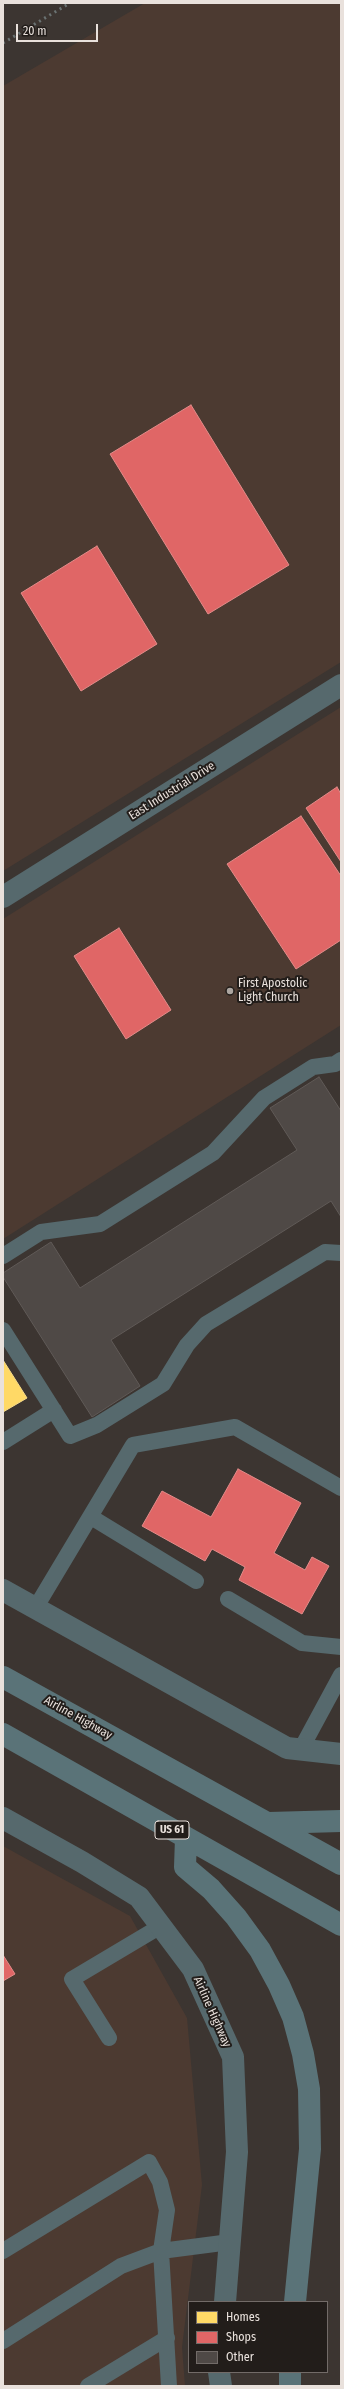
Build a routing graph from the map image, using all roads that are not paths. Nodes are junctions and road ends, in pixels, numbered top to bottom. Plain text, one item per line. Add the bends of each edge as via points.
1 (341, 685) edge
2 (5, 893) edge
3 (339, 1066) edge
4 (341, 1253) edge
5 (3, 1256) edge
6 (3, 1330) edge
7 (54, 1410) junction
8 (3, 1442) edge
9 (341, 1488) edge
10 (91, 1517) junction
11 (196, 1581) dead end
12 (3, 1590) edge
13 (228, 1598) dead end
14 (36, 1607) junction
15 (341, 1647) edge
16 (341, 1675) edge
17 (3, 1677) edge
18 (3, 1734) edge
19 (301, 1749) junction
20 (341, 1754) edge
21 (3, 1818) edge
22 (341, 1821) edge
23 (268, 1823) junction
24 (186, 1838) junction
25 (341, 1864) edge
26 (341, 1925) edge
27 (160, 1926) junction
28 (109, 2038) dead end
29 (230, 2242) junction
30 (3, 2251) edge
31 (161, 2251) junction
32 (225, 2301) edge
33 (295, 2301) edge
34 (167, 2338) junction
35 (3, 2341) edge
36 (219, 2373) edge
37 (290, 2373) edge
38 (88, 2386) edge
39 (169, 2386) edge
40 (220, 2386) edge
41 (290, 2386) edge

1 - 2 street, East Industrial Drive
3 - 5 lane via 313,1068 264,1098 213,1153 100,1224 41,1232
4 - 7 lane via 325,1252 206,1324 188,1345 163,1384 97,1425 70,1436
6 - 7 lane
7 - 8 lane
9 - 10 lane via 235,1427 133,1444
10 - 11 lane
10 - 14 lane
12 - 14 street
13 - 15 lane via 302,1643
14 - 19 street via 287,1748
16 - 19 lane
17 - 23 highway, Airline Highway
18 - 24 highway, US 61
19 - 20 street
21 - 27 street, Airline Highway via 139,1897
22 - 23 highway
23 - 25 highway, Airline Highway
24 - 26 highway, US 61
24 - 33 highway via 185,1867 232,1911 260,1950 293,2017 303,2054 309,2090 310,2149
27 - 28 lane via 72,1979
27 - 29 street, Airline Highway via 193,1969 233,2057 237,2152
29 - 31 lane
29 - 32 street, Airline Highway
30 - 31 lane via 149,2162 160,2182 167,2210
31 - 34 lane
31 - 35 lane via 121,2266
34 - 38 lane
34 - 39 lane
36 - 40 street
37 - 41 highway

